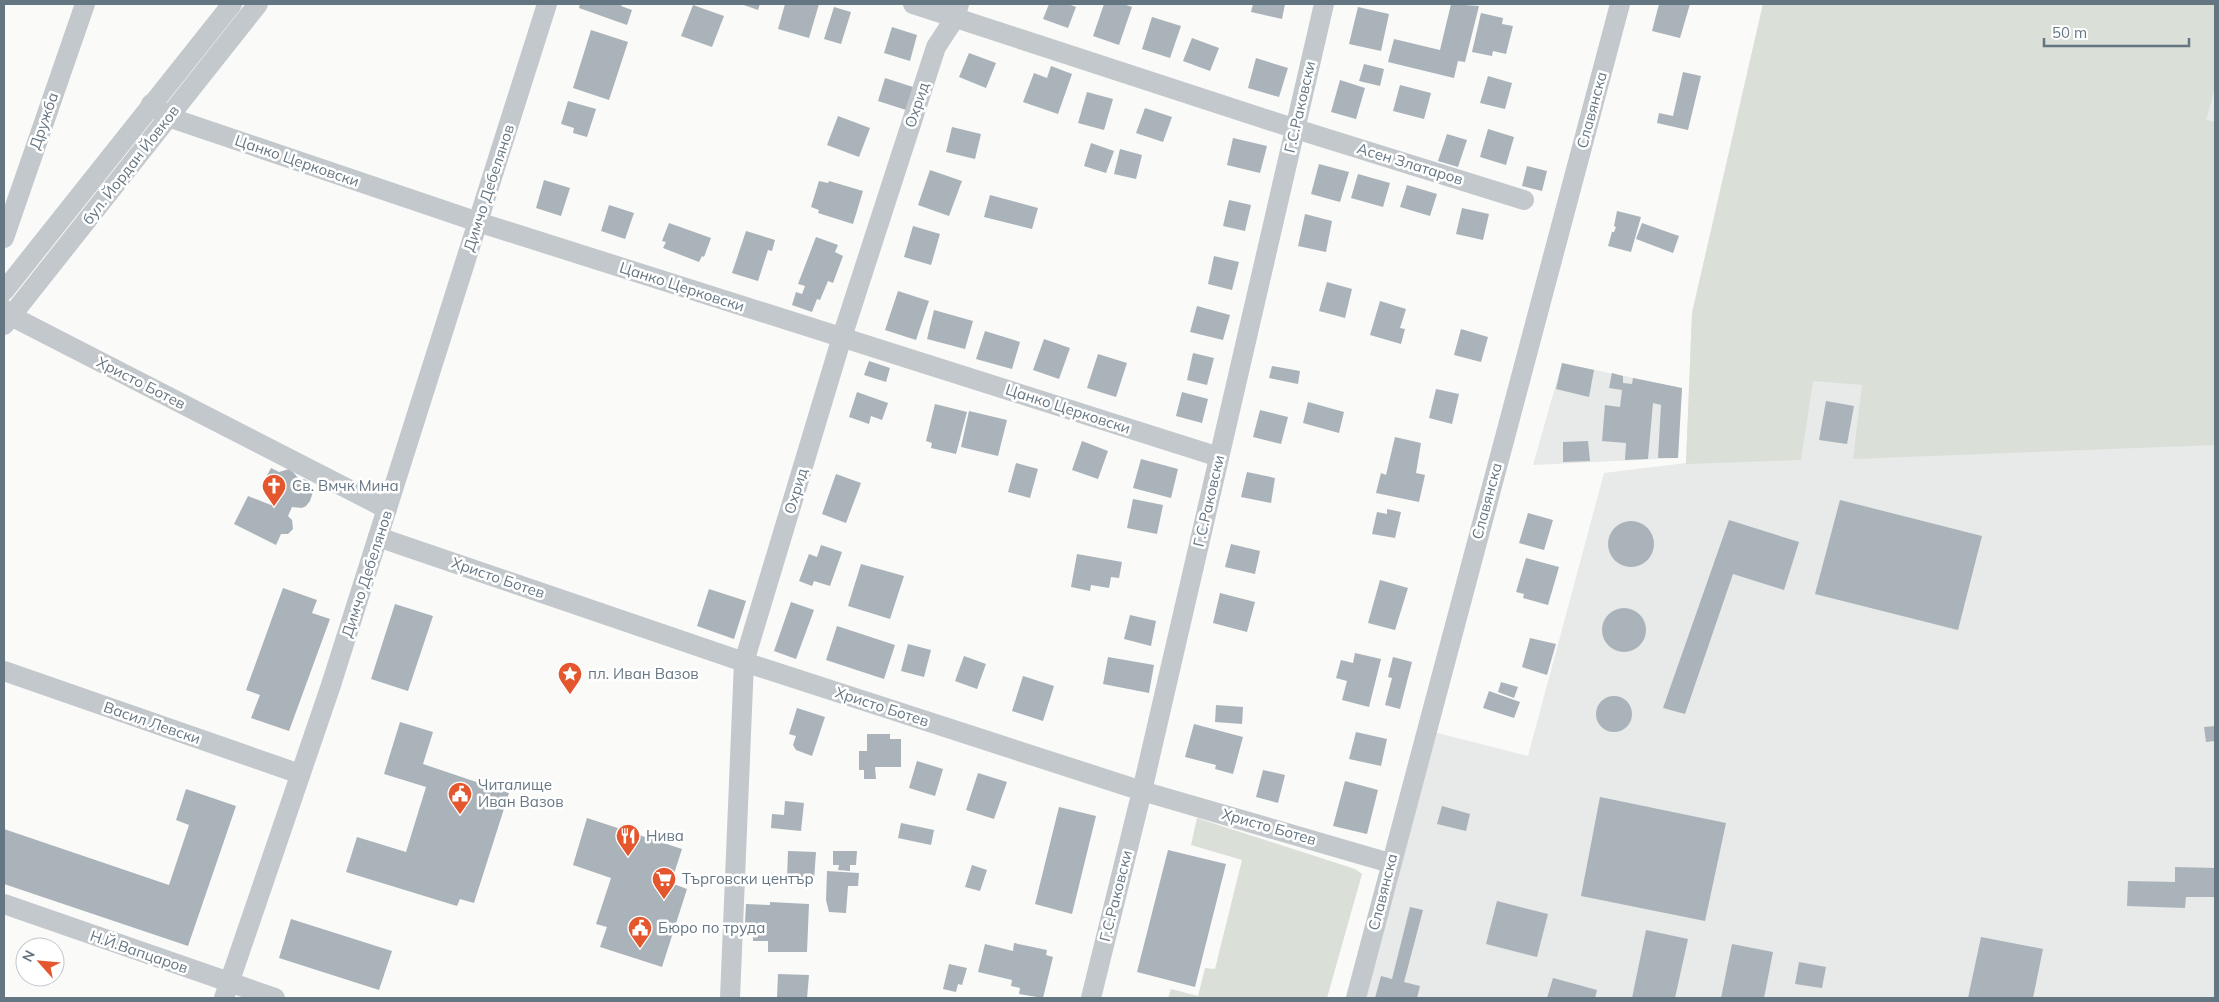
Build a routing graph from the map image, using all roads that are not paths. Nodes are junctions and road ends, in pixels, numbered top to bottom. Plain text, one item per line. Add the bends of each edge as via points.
1 (85, 4) edge
2 (232, 4) edge
3 (258, 4) edge
4 (547, 4) edge
5 (912, 4) edge
6 (1324, 4) edge
7 (1620, 4) edge
8 (957, 11) edge
9 (151, 104) junction
10 (168, 117) junction
11 (1296, 129) junction
12 (1524, 200) dead end
13 (478, 222) junction
14 (4, 238) edge
15 (4, 291) edge
16 (6, 317) edge
17 (842, 337) junction
18 (1219, 457) junction
19 (387, 509) junction
20 (378, 538) junction
21 (744, 662) junction
22 (4, 671) edge
23 (300, 774) junction
24 (1142, 791) junction
25 (1390, 863) junction
26 (4, 904) edge
27 (226, 991) edge
28 (275, 998) edge
29 (730, 998) edge
30 (1090, 998) edge
31 (1356, 998) edge

1 - 14 street, Дружба
2 - 9 street, бул. Йордан Йовков
3 - 10 street, бул. Йордан Йовков
4 - 13 street, Димчо Дебелянов
5 - 8 street
6 - 11 street, Г.С.Раковски
7 - 25 street, Славянска
8 - 11 street, Асен Златаров
8 - 17 street, Охрид via 936,47
9 - 10 street, Цанко Церковски
9 - 15 street, бул. Йордан Йовков
10 - 13 street, Цанко Церковски
10 - 16 street, бул. Йордан Йовков
11 - 12 street, Асен Златаров
11 - 18 street, Г.С.Раковски
13 - 17 street, Цанко Церковски
13 - 19 street, Димчо Дебелянов
16 - 19 street, Христо Ботев
17 - 18 street, Цанко Церковски
17 - 21 street, Охрид
18 - 24 street, Г.С.Раковски
19 - 20 street, Димчо Дебелянов
20 - 21 street, Христо Ботев
20 - 23 street, Димчо Дебелянов
21 - 24 street, Христо Ботев
21 - 29 street, Охрид
22 - 23 street, Васил Левски
23 - 27 street, Димчо Дебелянов
24 - 25 street, Христо Ботев
24 - 30 street, Г.С.Раковски
25 - 31 street, Славянска
26 - 27 street, Н.Й.Вапцаров
27 - 28 street, Н.Й.Вапцаров

